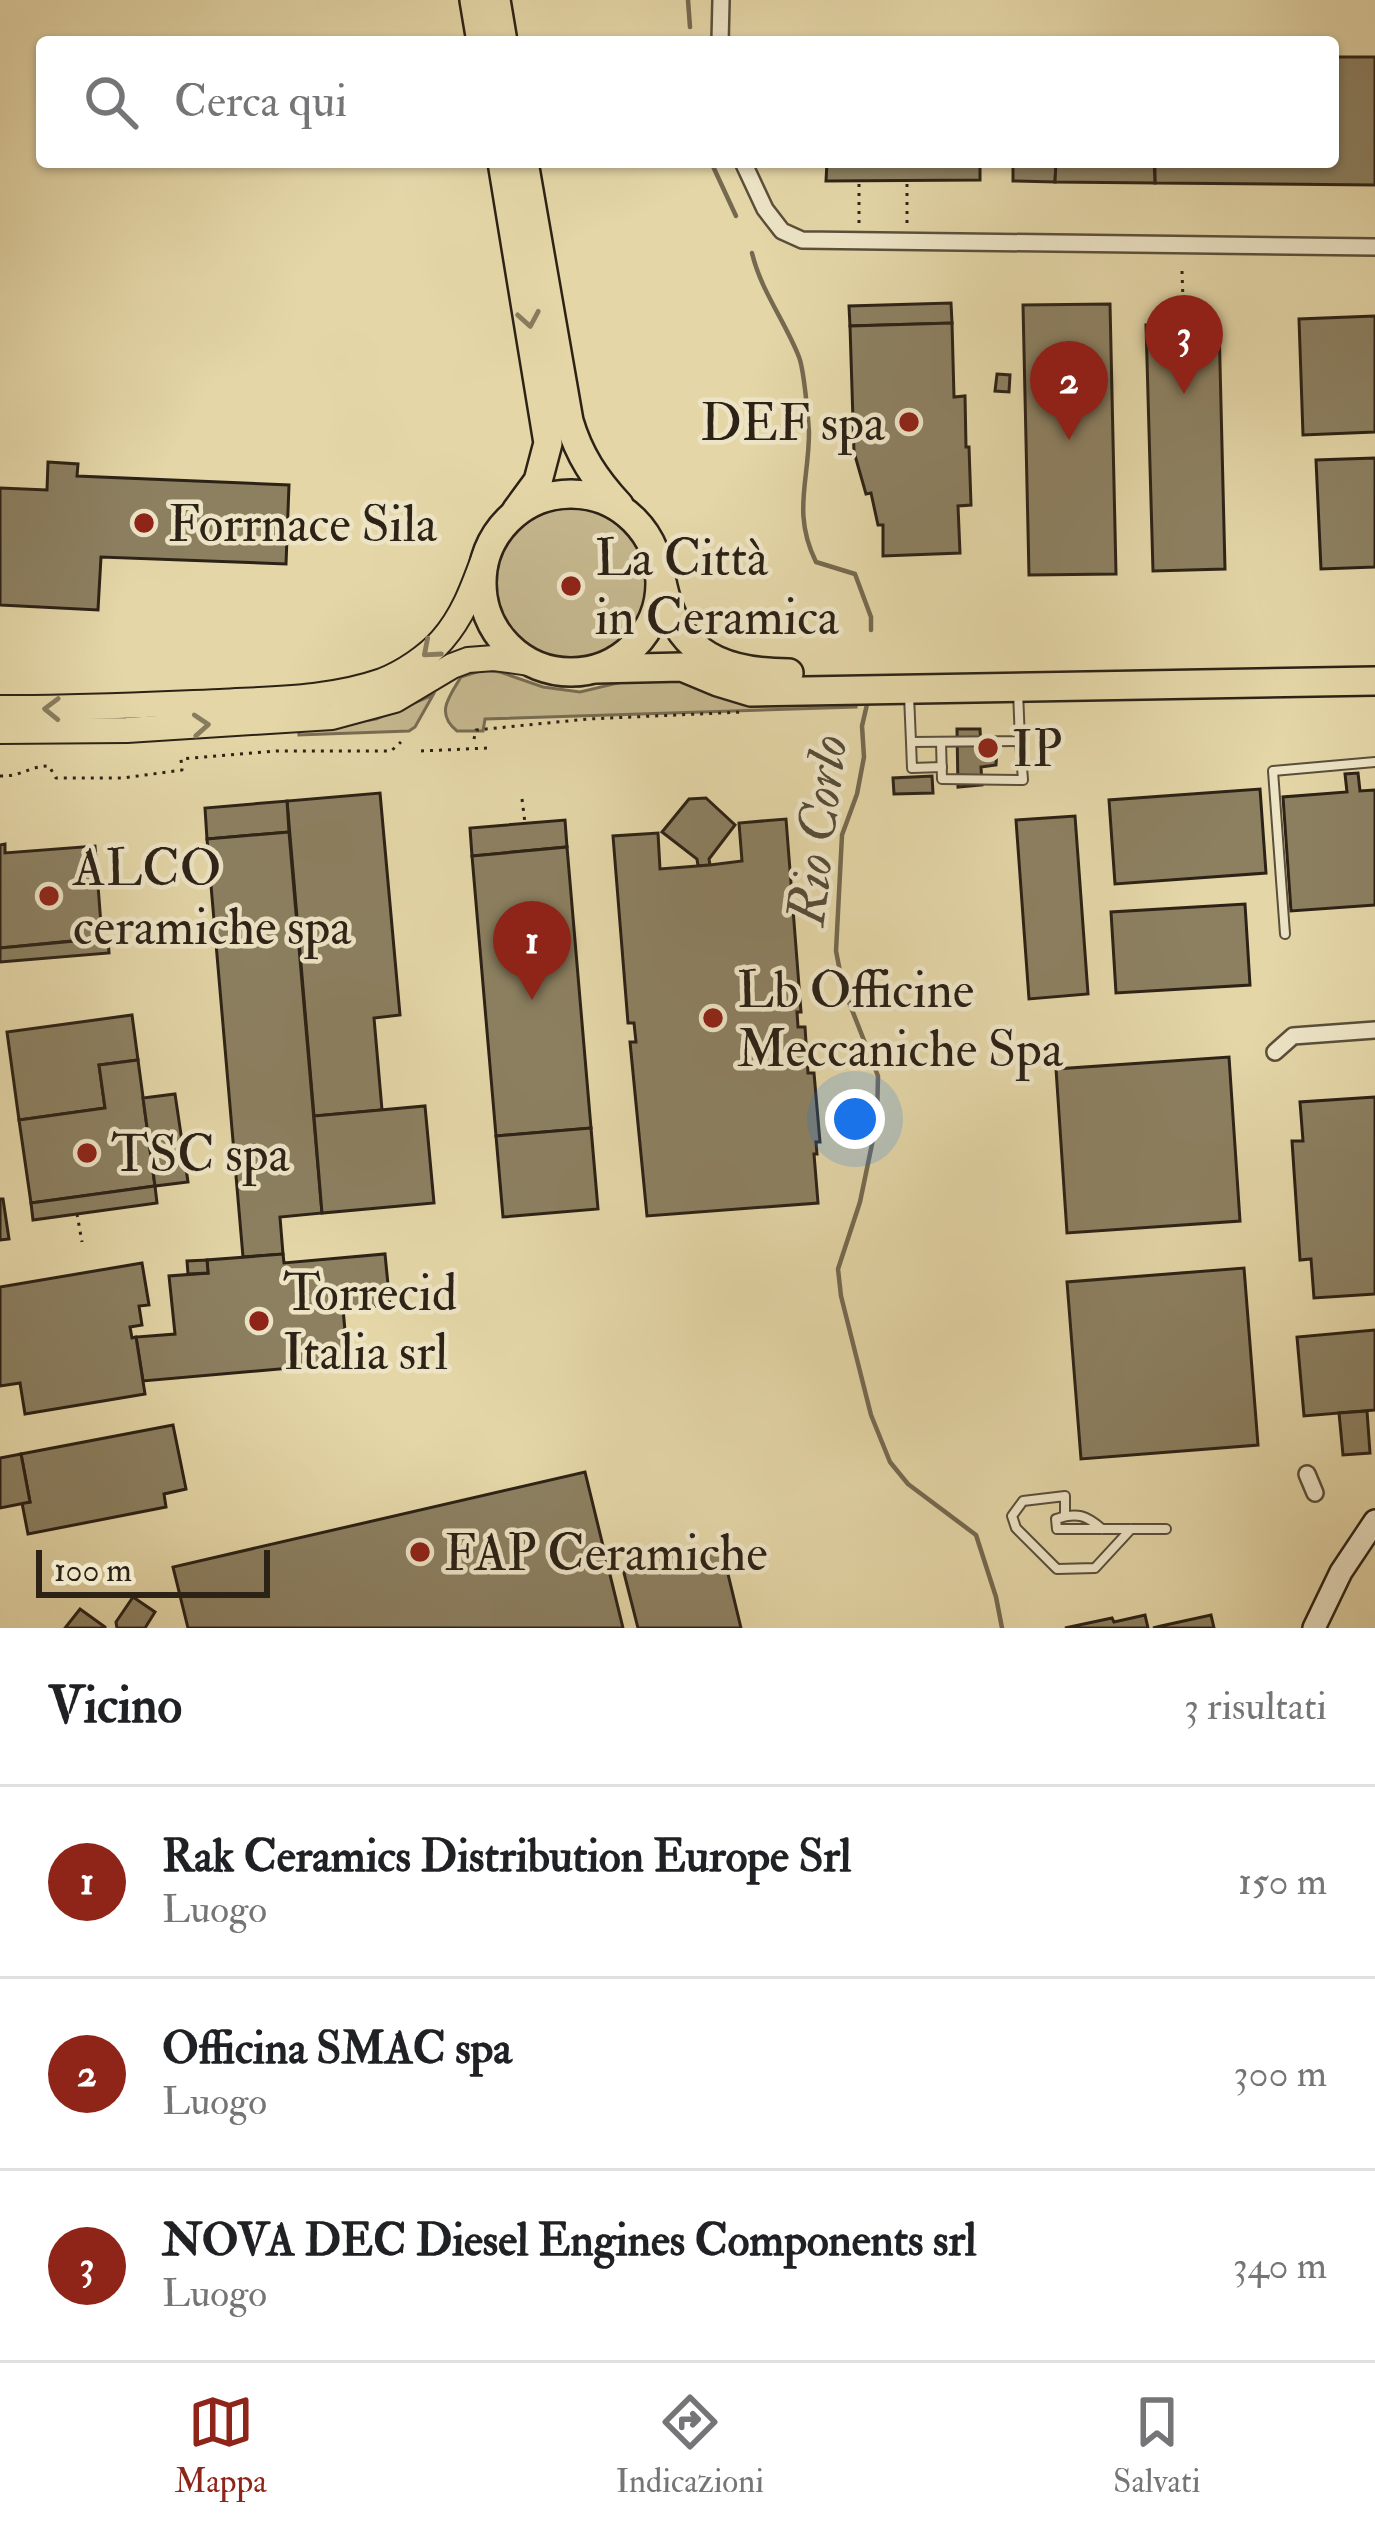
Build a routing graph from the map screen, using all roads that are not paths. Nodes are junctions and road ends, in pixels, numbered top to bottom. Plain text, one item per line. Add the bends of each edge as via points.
1 (474, 0) edge
2 (496, 0) edge
3 (722, 0) edge
4 (480, 36) edge
5 (502, 36) edge
6 (720, 36) edge
7 (503, 168) edge
8 (525, 168) edge
9 (745, 168) edge
10 (1375, 247) edge
11 (623, 511) junction
12 (514, 514) junction
13 (487, 550) junction
14 (659, 568) junction
15 (530, 663) junction
16 (1375, 667) edge
17 (596, 669) junction
18 (1343, 676) junction
19 (1375, 684) edge
20 (1018, 686) junction
21 (909, 687) junction
22 (751, 692) junction
23 (0, 708) edge
24 (0, 731) edge
25 (1020, 741) junction
26 (911, 742) junction
27 (940, 742) junction
28 (1375, 762) edge
29 (942, 767) junction
30 (1285, 934) dead end
31 (1375, 1030) edge
32 (1275, 1052) dead end
33 (1306, 1474) dead end
34 (1315, 1493) dead end
35 (1065, 1516) junction
36 (1375, 1521) edge
37 (1102, 1529) junction
38 (1131, 1529) junction
39 (1166, 1529) dead end
40 (1314, 1628) edge

1 - 4 highway
2 - 5 highway
3 - 6 street
7 -> 12 highway via 548,443 538,481
8 - 11 highway via 569,421 589,468
9 - 10 street via 773,220 802,240
11 - 12 highway via 599,498 558,494
11 - 14 highway via 651,544
12 - 13 highway
13 - 15 highway via 483,605 509,649
13 -> 23 main road via 441,642 387,679 295,698
14 - 17 highway via 656,610 643,637
14 - 22 highway via 687,638
15 - 17 highway via 568,673
24 -> 15 main road via 332,717 395,700 468,660
16 - 18 highway
17 - 22 highway via 682,667
18 - 19 highway
18 - 20 highway
18 - 22 highway
20 - 21 highway
20 - 25 lane
21 - 22 highway
21 - 26 lane
25 - 27 lane
25 - 29 lane via 1023,780 942,779
26 - 27 lane
26 - 29 lane via 912,767
27 - 29 lane
28 - 30 lane via 1273,771
31 - 32 street via 1293,1036
33 - 34 street
35 - 37 lane via 1086,1516
35 - 37 lane via 1055,1519 1057,1529
35 - 38 lane via 1065,1496 1023,1502 1012,1516 1057,1569 1095,1568
36 - 40 street
37 - 38 lane
38 - 39 lane

